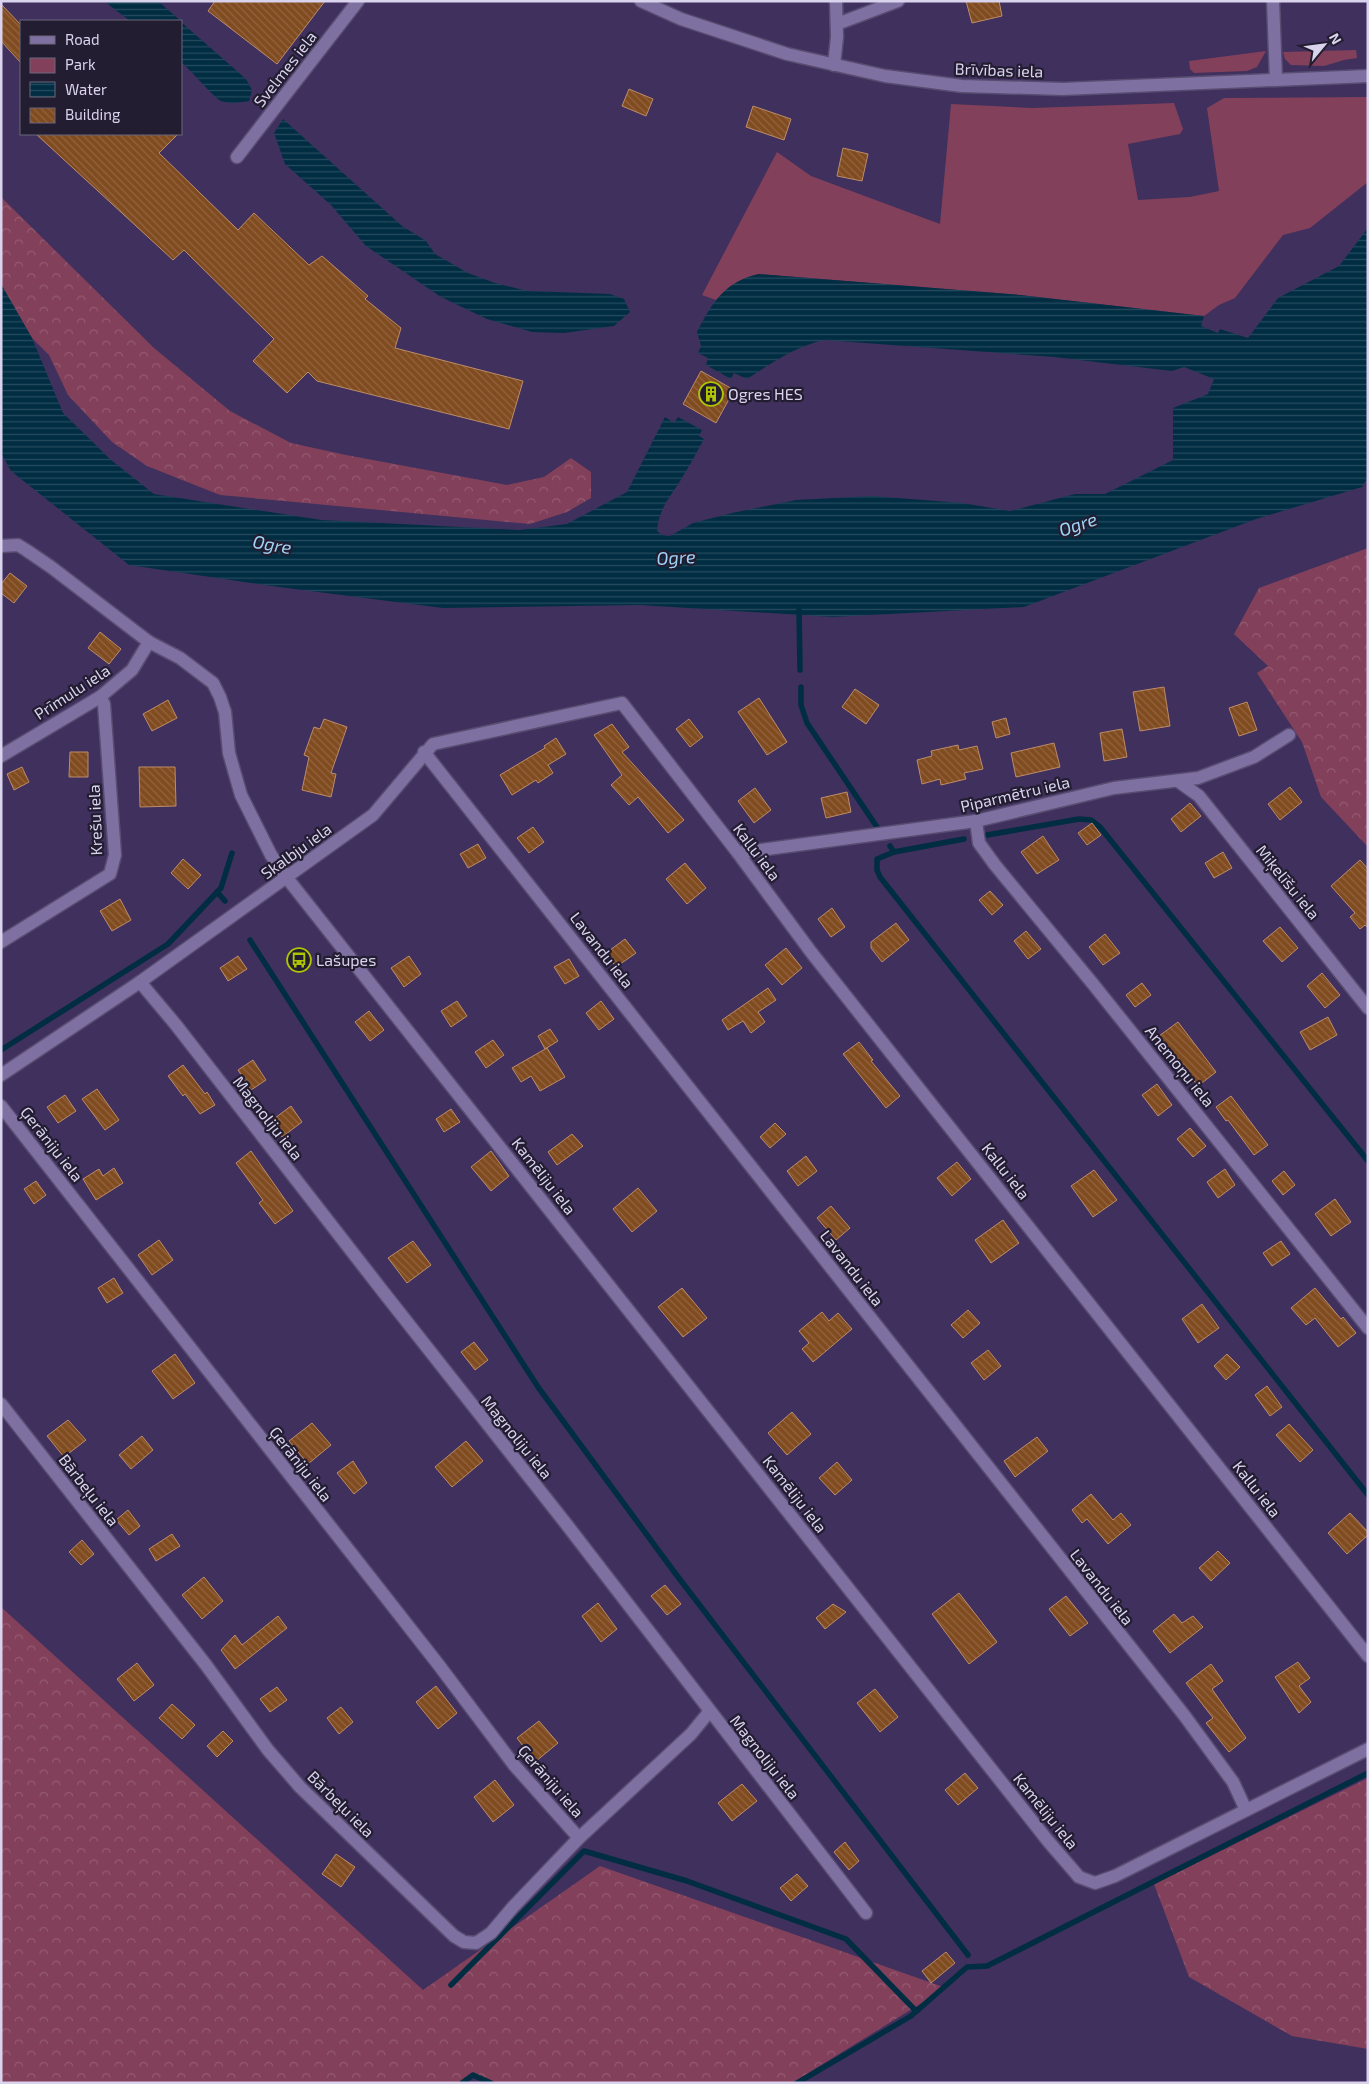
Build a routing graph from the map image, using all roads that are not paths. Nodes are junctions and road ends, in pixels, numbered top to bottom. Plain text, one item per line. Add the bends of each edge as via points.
1 (358, 1) edge
2 (641, 1) edge
3 (836, 1) edge
4 (898, 1) edge
5 (1273, 1) edge
6 (837, 24) junction
7 (834, 65) junction
8 (1368, 76) edge
9 (1276, 80) junction
10 (237, 157) dead end
11 (1, 546) edge
12 (149, 642) junction
13 (100, 697) junction
14 (622, 703) joint
15 (1289, 735) dead end
16 (424, 752) junction
17 (1, 756) edge
18 (1178, 781) junction
19 (976, 821) junction
20 (738, 853) junction
21 (287, 878) junction
22 (1, 942) edge
23 (140, 982) junction
24 (1368, 1008) edge
25 (1, 1075) edge
26 (1, 1106) edge
27 (1368, 1328) edge
28 (1, 1404) edge
29 (1368, 1656) edge
30 (709, 1712) junction
31 (1368, 1749) edge
32 (1246, 1810) junction
33 (579, 1838) junction
34 (866, 1914) dead end

1 - 10 street, Svelmes iela
2 - 7 street, Brīvības iela via 735,38
3 - 6 street
4 - 6 street
5 - 9 street
6 - 7 street
7 - 9 street, Brīvības iela via 885,76 962,86 1063,89
8 - 9 street, Brīvības iela
11 - 12 street, Kamēliju iela via 18,545
12 - 13 street, Prīmulu iela via 132,670
12 - 21 street, Kamēliju iela via 180,658 213,683 224,712 229,753 242,794 271,855
13 - 17 street, Prīmulu iela
13 - 22 street, Krešu iela via 104,704 115,855 110,874
14 - 16 street, Skalbju iela via 433,744
14 - 20 street, Kallu iela
15 - 18 street, Piparmētru iela via 1254,757 1198,778
16 - 21 street, Skalbju iela via 374,815
16 - 32 street, Lavandu iela via 1190,1723 1233,1782
18 - 19 street, Piparmētru iela via 1114,788
18 - 24 street, Miķelīšu iela via 1199,796
19 - 20 street, Piparmētru iela
19 - 27 street, Anemoņu iela via 978,843 995,865
20 - 29 street, Kallu iela via 811,952
21 - 23 street, Skalbju iela
21 - 32 street, Kamēliju iela via 1079,1877 1095,1882 1114,1876
23 - 25 street, Skalbju iela
23 - 30 street, Magnoliju iela via 567,1525
26 - 33 street, Ģerāniju iela via 485,1728
28 - 33 street, Bārbeļu iela via 200,1657 274,1758 454,1936 464,1942 476,1943 491,1932
30 - 33 street, Bārbeļu iela via 691,1734
30 - 34 street, Magnoliju iela
31 - 32 street, Kamēliju iela

